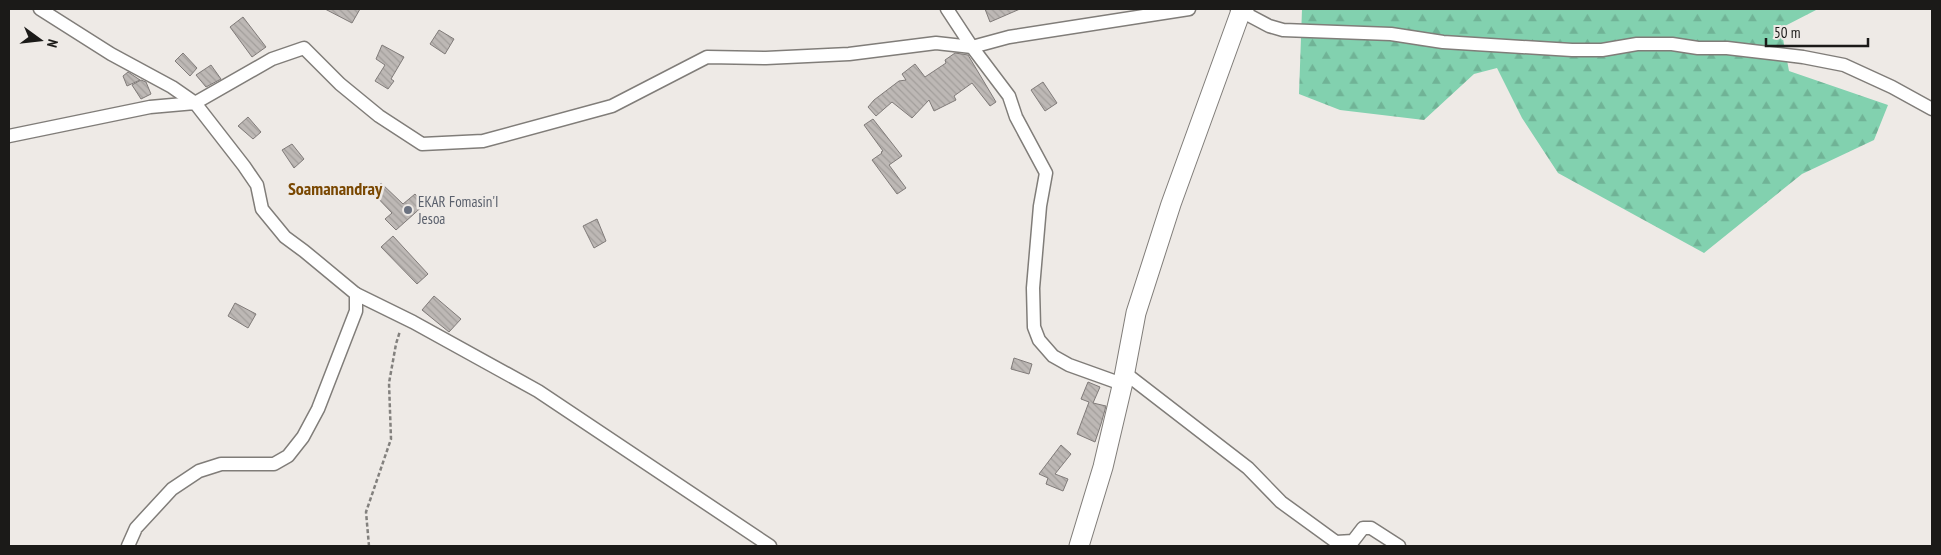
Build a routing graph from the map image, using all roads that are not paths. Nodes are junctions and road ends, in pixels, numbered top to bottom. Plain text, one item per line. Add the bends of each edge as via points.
1 (40, 9) edge
2 (947, 9) edge
3 (1189, 9) edge
4 (1241, 9) edge
5 (972, 47) junction
6 (196, 103) junction
7 (1932, 109) edge
8 (9, 136) edge
9 (356, 294) junction
10 (1123, 379) junction
11 (128, 546) edge
12 (770, 546) edge
13 (1079, 546) edge
14 (1399, 546) edge

1 - 6 street
2 - 5 street
3 - 5 street via 1009,37
4 - 7 street via 1269,26 1283,30 1391,34 1443,42 1572,50 1672,44 1803,57 1844,65
4 - 10 street via 1136,313
5 - 6 street via 936,43 849,54 707,57 612,106 483,141 422,144 353,95 304,48 272,58
5 - 10 street via 1009,96 1016,117 1046,173 1033,288 1034,327 1039,340 1053,356 1069,365
6 - 8 street via 150,107
6 - 9 street via 257,185 262,209 285,238
9 - 11 street via 356,311 318,409 288,456 274,464 221,464 199,471 172,489 136,528
9 - 12 street via 538,391
10 - 13 street via 1104,467
10 - 14 street via 1248,468 1281,502 1336,542 1353,541 1363,528 1371,528

